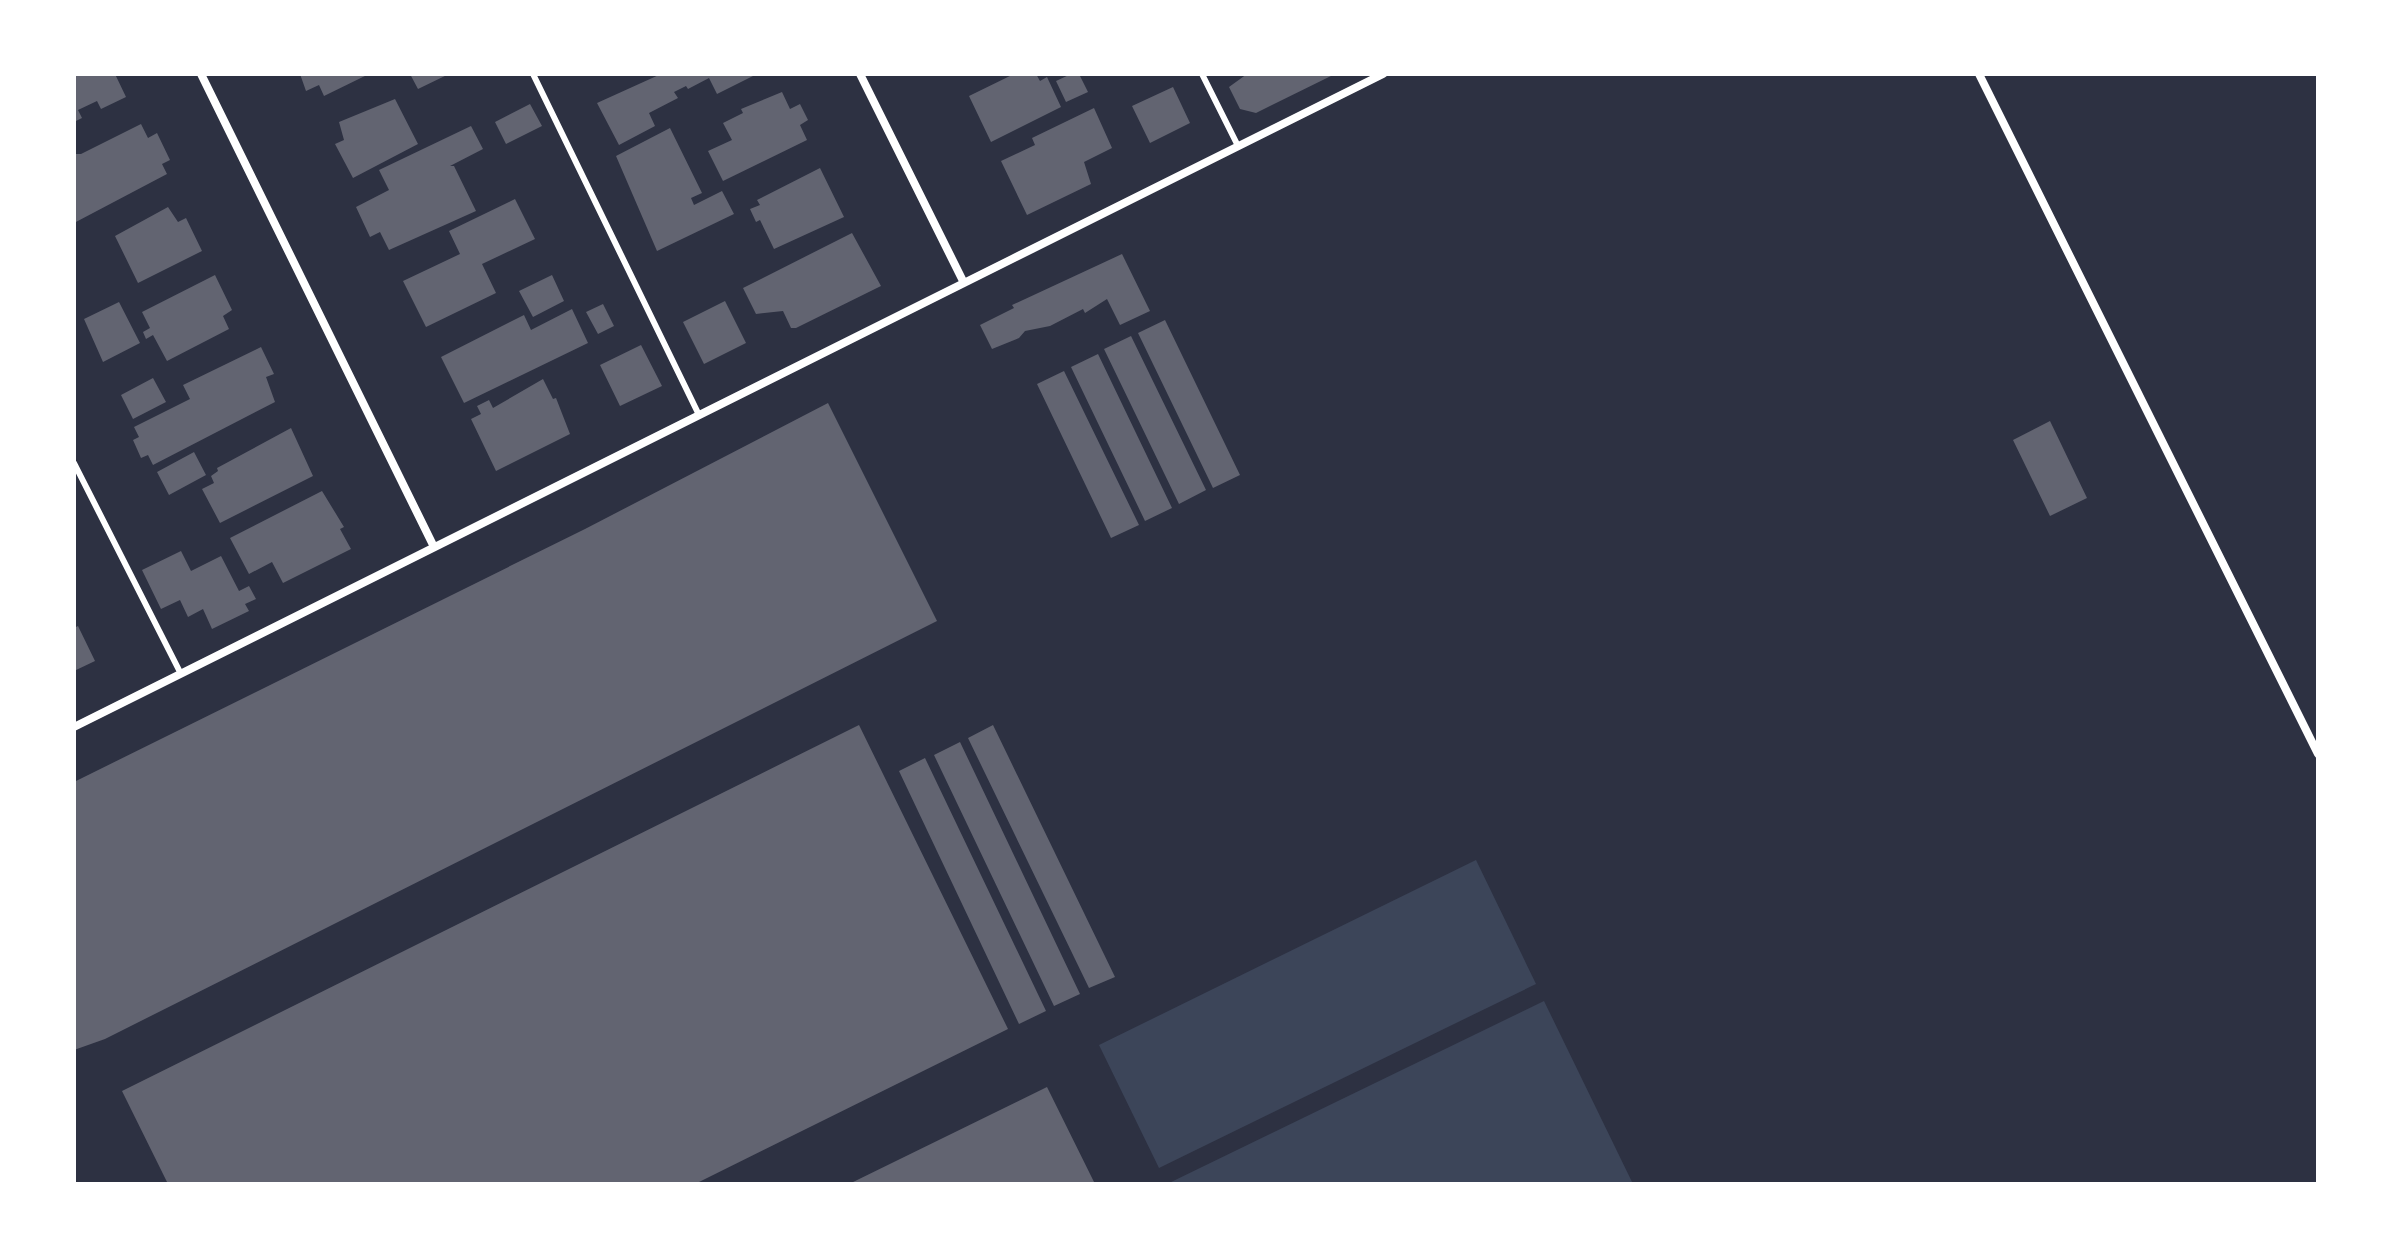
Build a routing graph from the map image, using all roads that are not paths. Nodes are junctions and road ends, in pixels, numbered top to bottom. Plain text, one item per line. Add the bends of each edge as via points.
1 (201, 74) edge
2 (533, 74) edge
3 (860, 74) edge
4 (1202, 74) edge
5 (1383, 74) edge
6 (1979, 74) edge
7 (1238, 146) junction
8 (964, 283) junction
9 (699, 415) junction
10 (74, 463) edge
11 (434, 547) junction
12 (181, 674) junction
13 (74, 727) edge
14 (2318, 754) edge

1 - 11 street
2 - 9 lane
3 - 8 street
4 - 7 lane
5 - 7 street
6 - 14 street
7 - 8 street
8 - 9 street
9 - 11 street
10 - 12 lane
11 - 12 street
12 - 13 street

